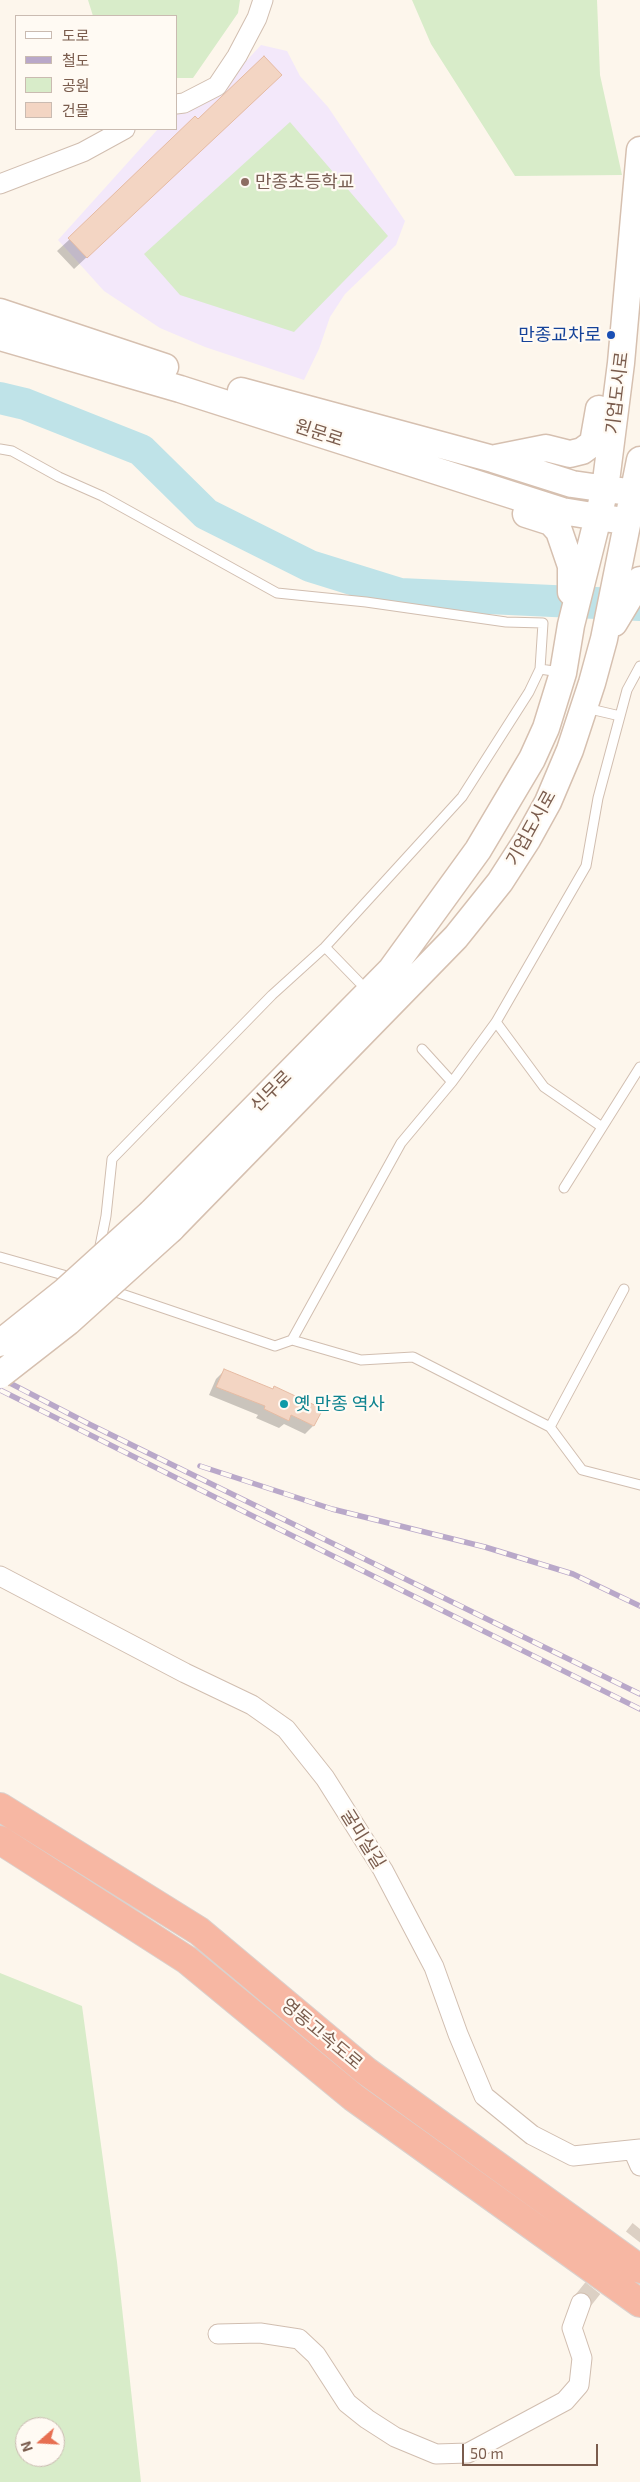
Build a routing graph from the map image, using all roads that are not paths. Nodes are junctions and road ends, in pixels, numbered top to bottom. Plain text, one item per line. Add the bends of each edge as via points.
1 (263, 0) edge
2 (178, 104) edge
3 (123, 130) edge
4 (640, 150) edge
5 (0, 184) edge
6 (0, 312) edge
7 (0, 337) edge
8 (621, 363) junction
9 (325, 435) junction
10 (0, 450) edge
11 (493, 459) junction
12 (640, 460) edge
13 (605, 489) junction
14 (637, 494) edge
15 (599, 518) junction
16 (630, 530) edge
17 (640, 580) edge
18 (571, 625) junction
19 (604, 639) junction
20 (640, 666) edge
21 (552, 671) junction
22 (584, 707) junction
23 (620, 716) junction
24 (325, 947) junction
25 (399, 979) junction
26 (359, 982) dead end
27 (496, 1022) junction
28 (422, 1049) dead end
29 (640, 1068) edge
30 (452, 1082) junction
31 (602, 1127) junction
32 (564, 1188) dead end
33 (0, 1257) edge
34 (95, 1274) dead end
35 (624, 1288) dead end
36 (292, 1340) junction
37 (0, 1343) edge
38 (0, 1375) edge
39 (550, 1427) junction
40 (640, 1485) edge
41 (0, 1576) edge
42 (0, 1807) edge
43 (0, 1840) edge
44 (638, 2155) edge
45 (640, 2269) edge
46 (582, 2303) tunnel mouth
47 (640, 2303) edge
48 (218, 2334) dead end

1 - 2 street via 237,56 216,86
3 - 5 street via 83,152
4 - 8 main road, 기업도시로
6 - 11 main road, 원문로 via 223,386
7 - 9 main road, 원문로
8 - 11 main road via 603,379 593,443 588,447 570,454 546,448
8 - 13 main road, 기업도시로
9 - 15 main road, 원문로 via 562,511
9 - 18 main road via 345,454 551,522 559,530 572,566
10 - 21 lane via 12,451 102,496 277,593 506,622 543,623
11 - 13 main road, 원문로 via 572,484
12 - 14 main road
13 - 14 main road, 원문로
13 - 15 main road, 기업도시로
14 - 16 main road
15 - 16 main road, 원문로
15 - 18 main road, 기업도시로
16 - 19 main road
17 - 19 main road
18 - 21 main road, 기업도시로
19 - 22 main road, 기업도시로
20 - 23 lane via 627,690
21 - 24 lane via 529,692 462,797
21 - 25 main road, 기업도시로 via 546,728 532,759
22 - 23 lane
22 - 25 main road, 기업도시로 via 548,802 527,840 473,916
23 - 27 lane via 598,798 586,866
24 - 26 lane
24 - 34 lane via 272,995 112,1159
25 - 37 main road, 신무로, bridge via 151,1213 65,1291
25 - 38 main road, 신무로, bridge via 171,1229 68,1322
27 - 30 lane
27 - 31 lane via 544,1087
28 - 30 lane
29 - 31 lane
30 - 36 lane via 401,1143
31 - 32 lane
33 - 36 lane via 62,1273 275,1346
35 - 39 lane
36 - 39 lane via 361,1360 412,1357
39 - 40 lane via 582,1470
41 - 44 street, 굴미실길 via 252,1705 286,1729 324,1778 383,1870 434,1967 484,2096 532,2135 573,2156
42 - 45 highway, 영동고속도로 via 199,1930 366,2071
43 - 47 highway, 영동고속도로 via 186,1960 353,2097
46 - 48 street via 572,2328 582,2358 579,2385 565,2401 468,2454 436,2454 395,2437 367,2419 347,2403 316,2354 298,2339 260,2333

